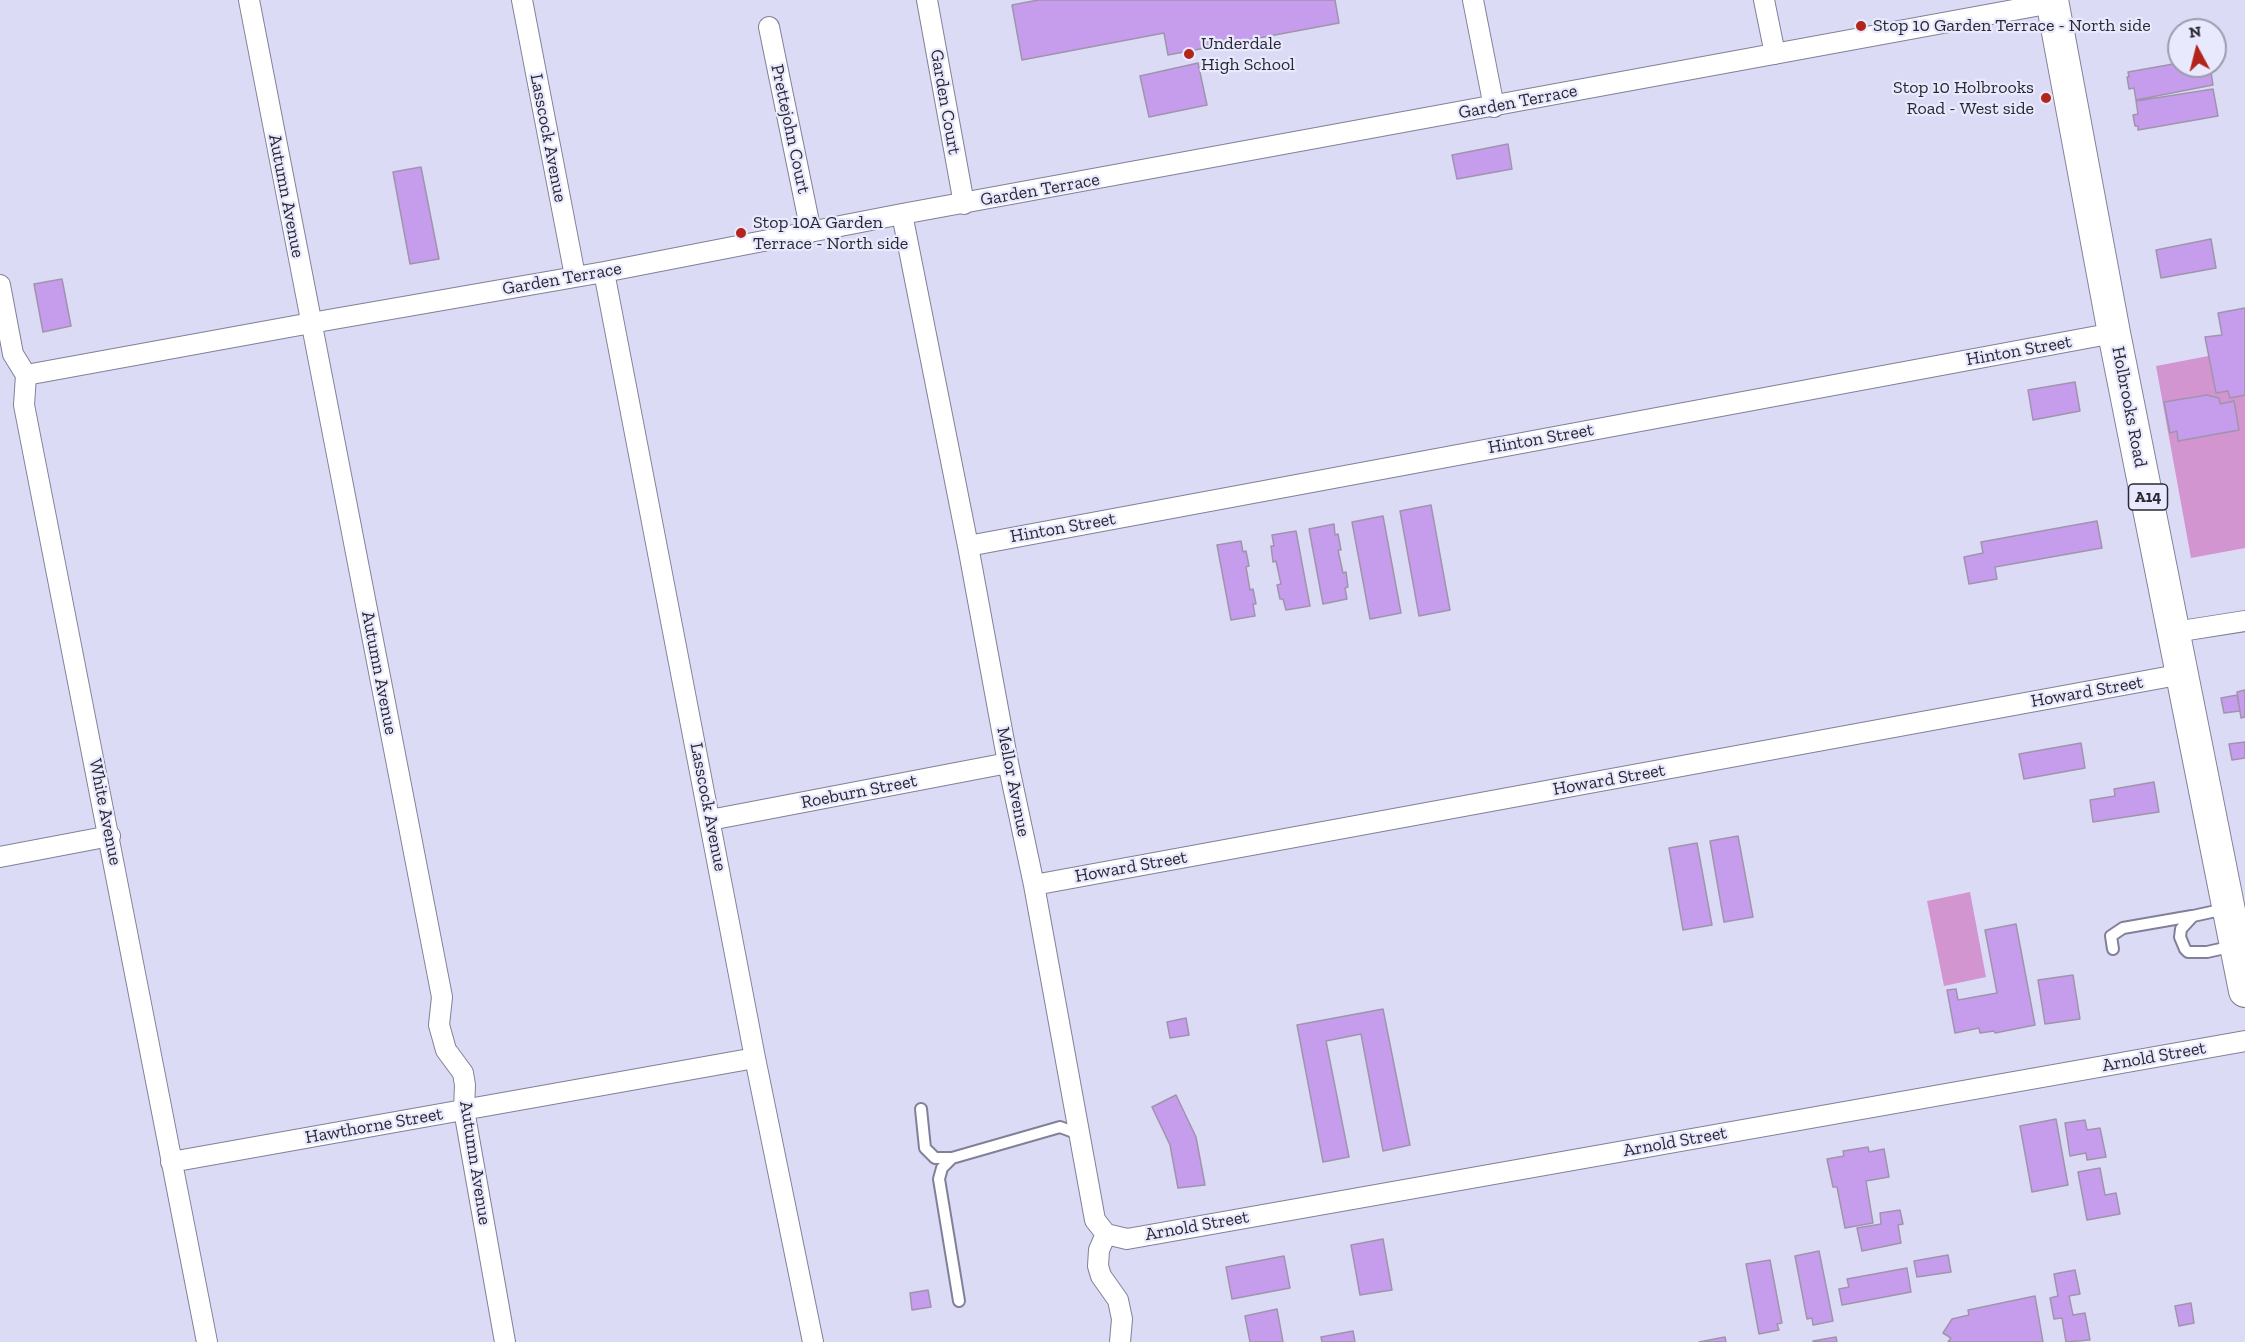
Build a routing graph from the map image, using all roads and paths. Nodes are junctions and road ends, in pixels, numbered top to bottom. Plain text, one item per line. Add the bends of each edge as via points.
1 (249, 0) edge
2 (522, 0) edge
3 (927, 0) edge
4 (1473, 0) edge
5 (1764, 0) edge
6 (2052, 2) edge
7 (769, 27) dead end
8 (1775, 54) junction
9 (1494, 107) junction
10 (964, 204) junction
11 (902, 214) junction
12 (811, 232) junction
13 (604, 272) junction
14 (575, 276) junction
15 (0, 285) edge
16 (311, 322) junction
17 (2114, 333) junction
18 (26, 375) junction
19 (968, 546) junction
20 (2245, 621) edge
21 (2175, 632) junction
22 (2183, 674) junction
23 (1008, 763) junction
24 (711, 820) junction
25 (110, 836) junction
26 (0, 857) edge
27 (1034, 885) junction
28 (2230, 914) junction
29 (2193, 916) junction
30 (2236, 946) junction
31 (2114, 949) dead end
32 (2245, 991) edge
33 (2245, 1041) edge
34 (755, 1058) junction
35 (921, 1109) dead end
36 (464, 1110) junction
37 (1079, 1134) junction
38 (952, 1158) junction
39 (171, 1162) junction
40 (1106, 1234) junction
41 (959, 1301) dead end
42 (207, 1342) edge
43 (505, 1342) edge
44 (813, 1342) edge
45 (1120, 1342) edge

1 - 16 street, Autumn Avenue
2 - 14 street, Lasscock Avenue
3 - 10 street, Garden Court
4 - 9 street
5 - 8 street
6 - 8 street, Garden Terrace
6 - 17 main road, Holbrooks Road / A14
7 - 12 street, Prettejohn Court
8 - 9 street, Garden Terrace
9 - 10 street, Garden Terrace
10 - 11 street, Garden Terrace
11 - 12 street, Garden Terrace
11 - 19 street, Mellor Avenue
12 - 13 street, Garden Terrace
13 - 14 street, Garden Terrace
13 - 24 street, Lasscock Avenue
14 - 16 street, Garden Terrace
15 - 18 street via 13,354
16 - 18 street, Garden Terrace
16 - 36 street, Autumn Avenue via 442,997 439,1025 446,1050 463,1073
17 - 19 street, Hinton Street
17 - 21 main road, Holbrooks Road / A14
18 - 25 street, White Avenue via 24,405
19 - 23 street, Mellor Avenue
20 - 21 street
21 - 22 main road, Holbrooks Road / A14
22 - 27 street, Howard Street
22 - 28 main road, Holbrooks Road / A14
23 - 24 street, Roeburn Street
23 - 27 street, Mellor Avenue
24 - 34 street, Lasscock Avenue
25 - 26 street
25 - 39 street, White Avenue
27 - 37 street, Mellor Avenue
28 - 29 lane via 2217,911
28 - 30 main road, Holbrooks Road / A14
29 - 30 lane via 2181,929 2182,945 2188,952
29 - 31 lane via 2123,928 2111,936
30 - 32 main road, Holbrooks Road / A14
33 - 40 street, Arnold Street via 1127,1239
34 - 36 street, Hawthorne Street
34 - 44 street, Lasscock Avenue
35 - 38 lane via 925,1148 935,1158
36 - 39 street, Hawthorne Street
36 - 43 street, Autumn Avenue
37 - 38 lane via 1060,1127
37 - 40 street, Mellor Avenue via 1095,1220
38 - 41 lane via 939,1179
39 - 42 street, White Avenue
40 - 45 street via 1098,1266 1118,1300 1122,1319

